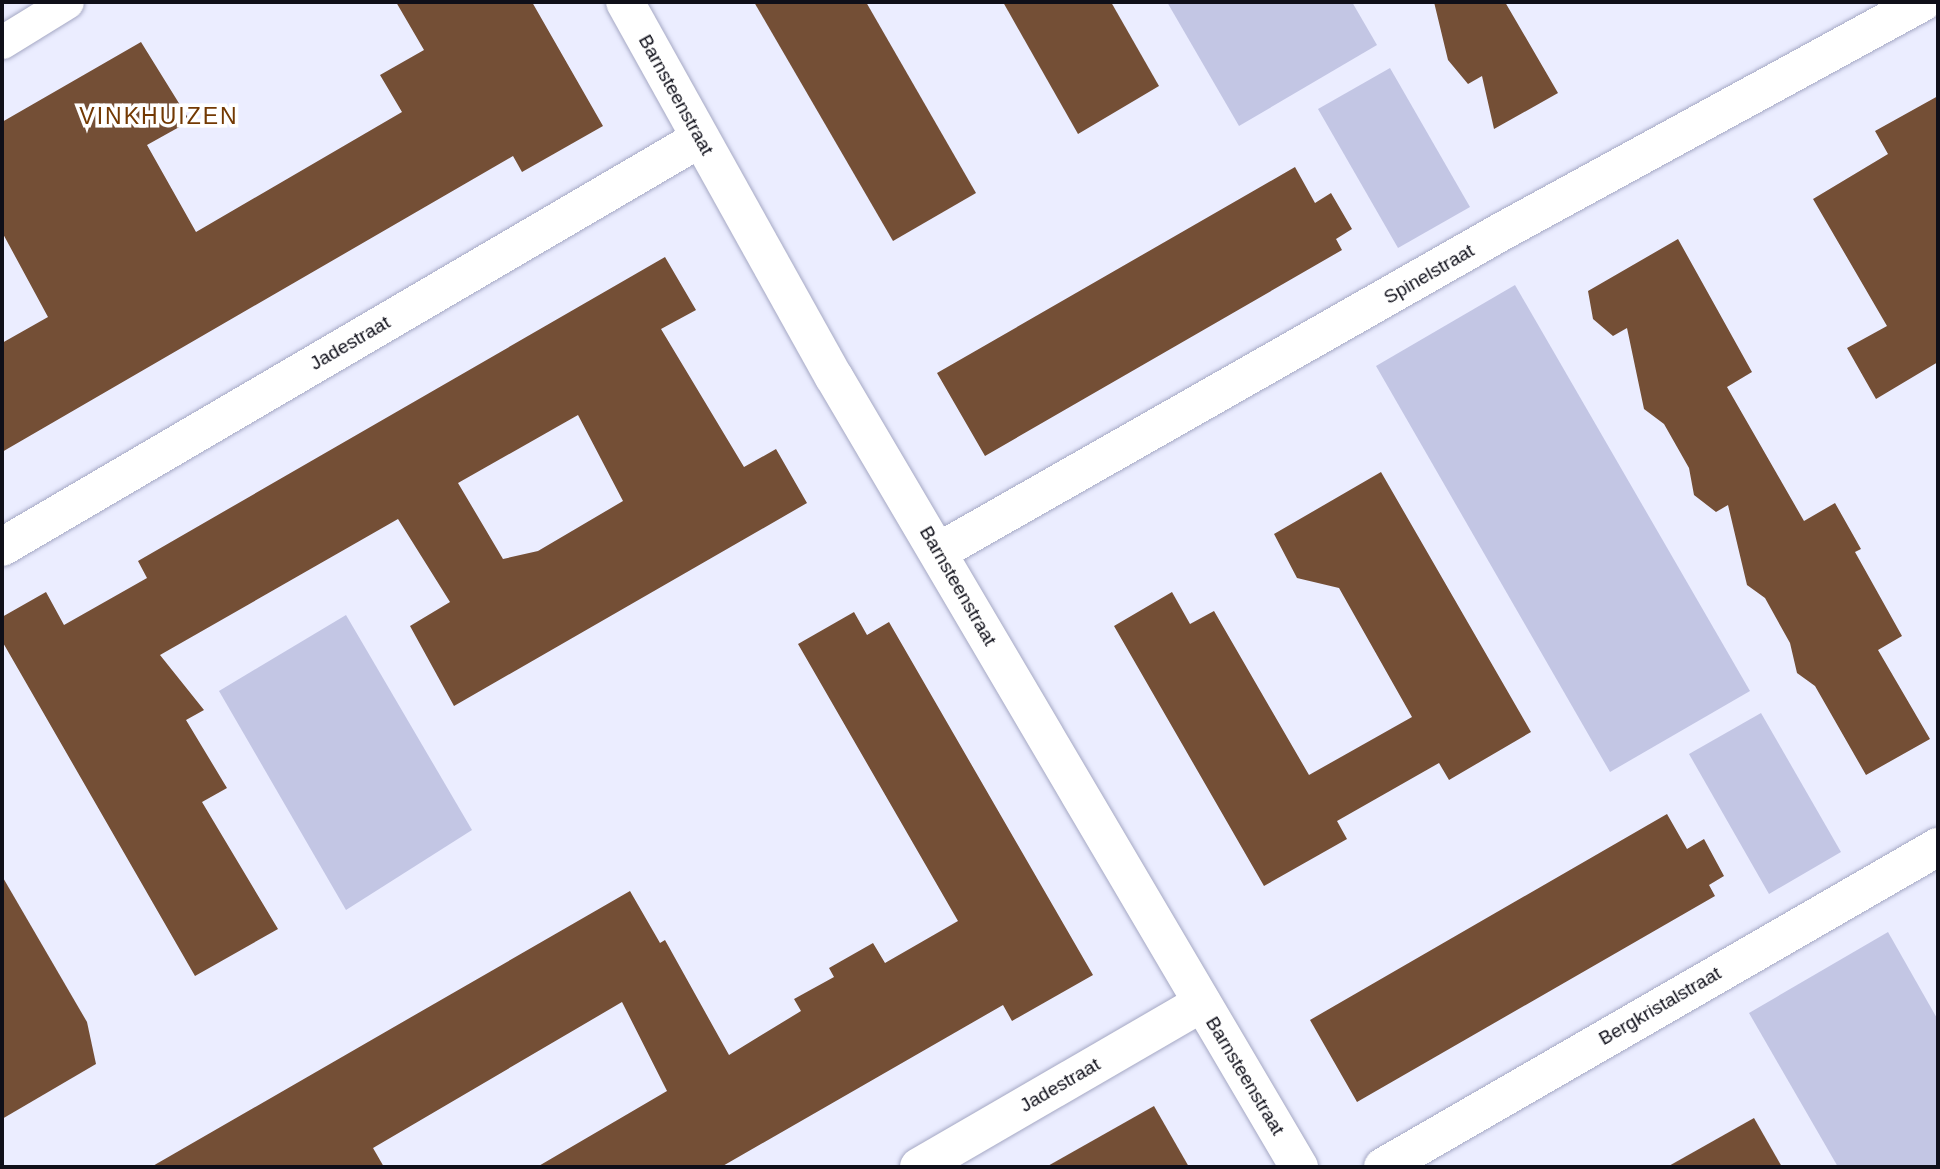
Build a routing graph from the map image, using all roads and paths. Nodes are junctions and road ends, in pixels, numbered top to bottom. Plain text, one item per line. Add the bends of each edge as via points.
1 (67, 2) edge
2 (625, 2) edge
3 (1923, 2) edge
4 (2, 42) edge
5 (699, 139) junction
6 (2, 547) edge
7 (938, 552) junction
8 (1938, 847) edge
9 (1202, 1003) junction
10 (919, 1167) edge
11 (1299, 1167) edge
12 (1383, 1167) edge

1 - 4 street
2 - 5 street, Barnsteenstraat
3 - 7 street, Spinelstraat via 1499,233
5 - 6 street, Jadestraat
5 - 7 street, Barnsteenstraat
7 - 9 street, Barnsteenstraat
8 - 12 street, Bergkristalstraat
9 - 10 street, Jadestraat
9 - 11 street, Barnsteenstraat

